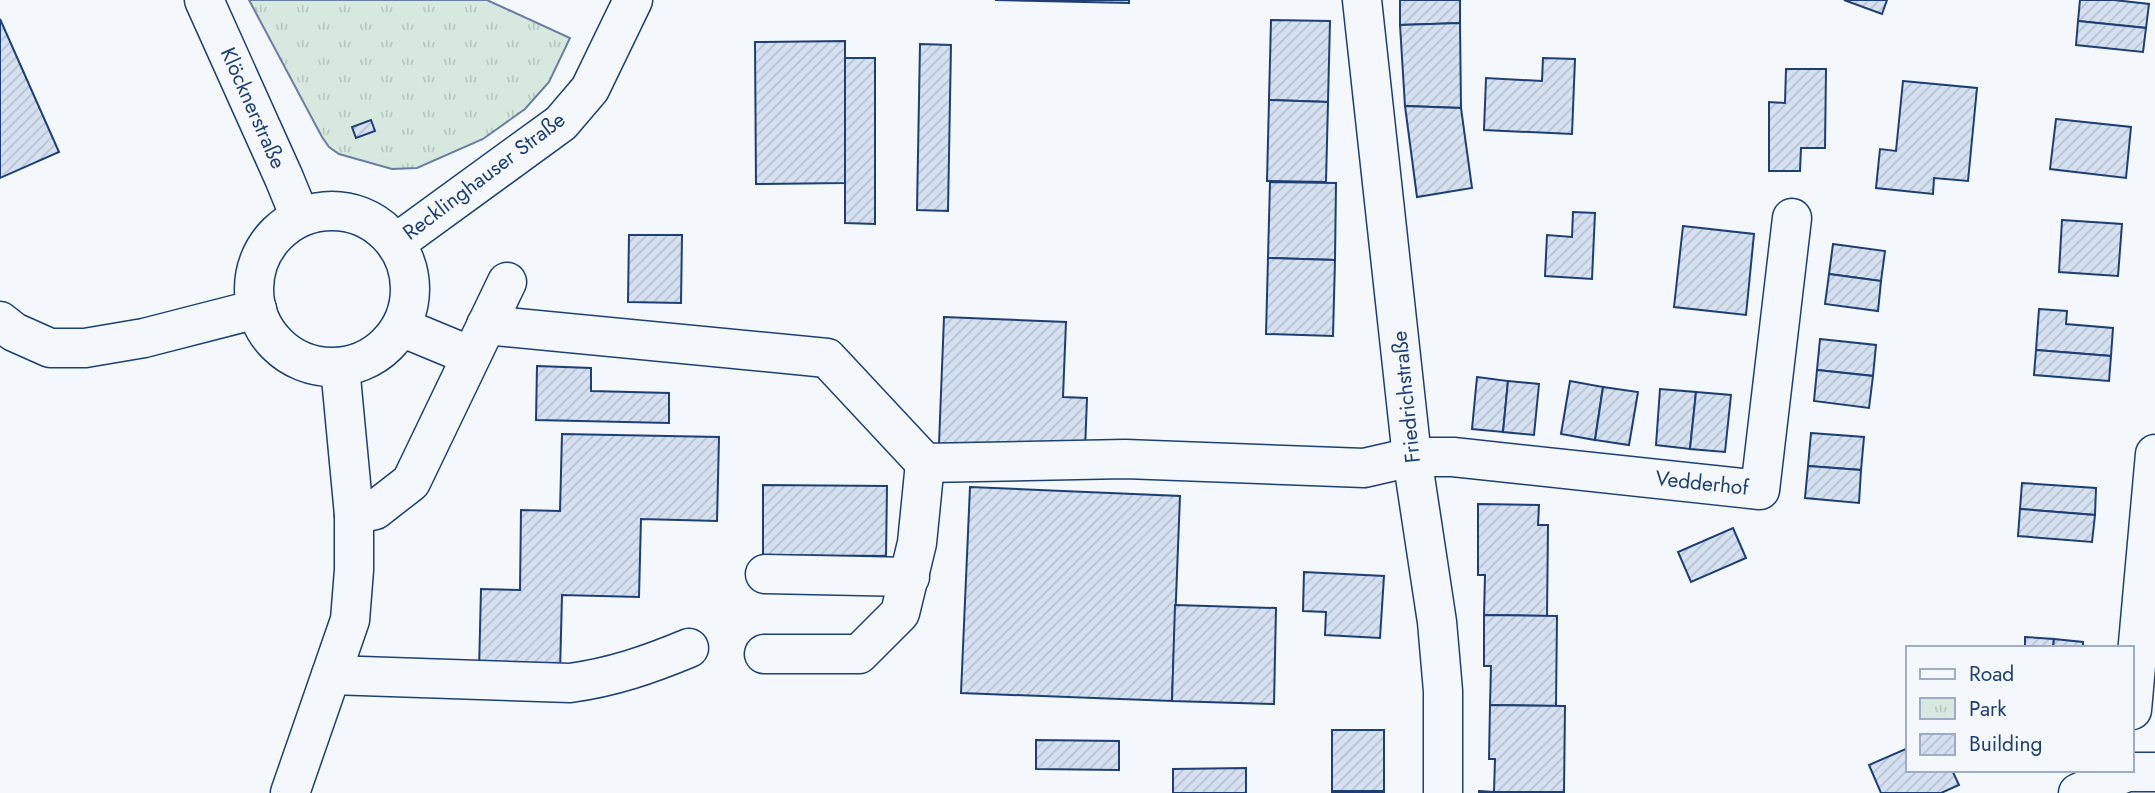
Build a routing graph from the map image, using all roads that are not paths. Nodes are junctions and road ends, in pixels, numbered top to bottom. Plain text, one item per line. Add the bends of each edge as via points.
1 (204, 0) edge
2 (633, 0) edge
3 (1362, 0) edge
4 (300, 217) junction
5 (1792, 218) dead end
6 (396, 243) junction
7 (507, 282) dead end
8 (257, 309) junction
9 (0, 321) edge
10 (401, 327) junction
11 (479, 341) junction
12 (340, 367) junction
13 (2155, 454) edge
14 (1412, 457) junction
15 (925, 463) junction
16 (354, 515) junction
17 (765, 574) dead end
18 (910, 577) junction
19 (689, 648) dead end
20 (764, 654) dead end
21 (331, 676) junction
22 (2134, 688) edge
23 (2133, 772) edge
24 (290, 793) edge
25 (1443, 793) edge
26 (2078, 793) edge

1 - 4 street, Klöcknerstraße
2 - 6 street, Recklinghauser Straße via 590,89 561,124
3 - 14 street, Friedrichstraße
4 - 6 street, Recklinghauser Straße via 326,210 352,212 377,224
4 - 8 street, Recklinghauser Straße via 281,229 257,265
5 - 14 street, Vedderhof via 1760,489 1453,457
6 - 10 street, Recklinghauser Straße via 411,284
7 - 11 street
8 - 9 street via 85,348 50,348
8 - 12 street, Recklinghauser Straße via 265,329 297,359
10 - 11 street
10 - 12 street, Recklinghauser Straße via 386,347
11 - 15 street via 828,358
11 - 16 street via 411,482 375,510
12 - 16 street
13 - 22 street
14 - 15 street via 1364,468 1125,459
14 - 25 street, Friedrichstraße via 1437,622 1443,691
15 - 18 street
16 - 21 street via 350,620
17 - 18 street
18 - 20 street via 900,613 859,654
19 - 21 street via 636,669 570,683
21 - 24 street
23 - 26 street

